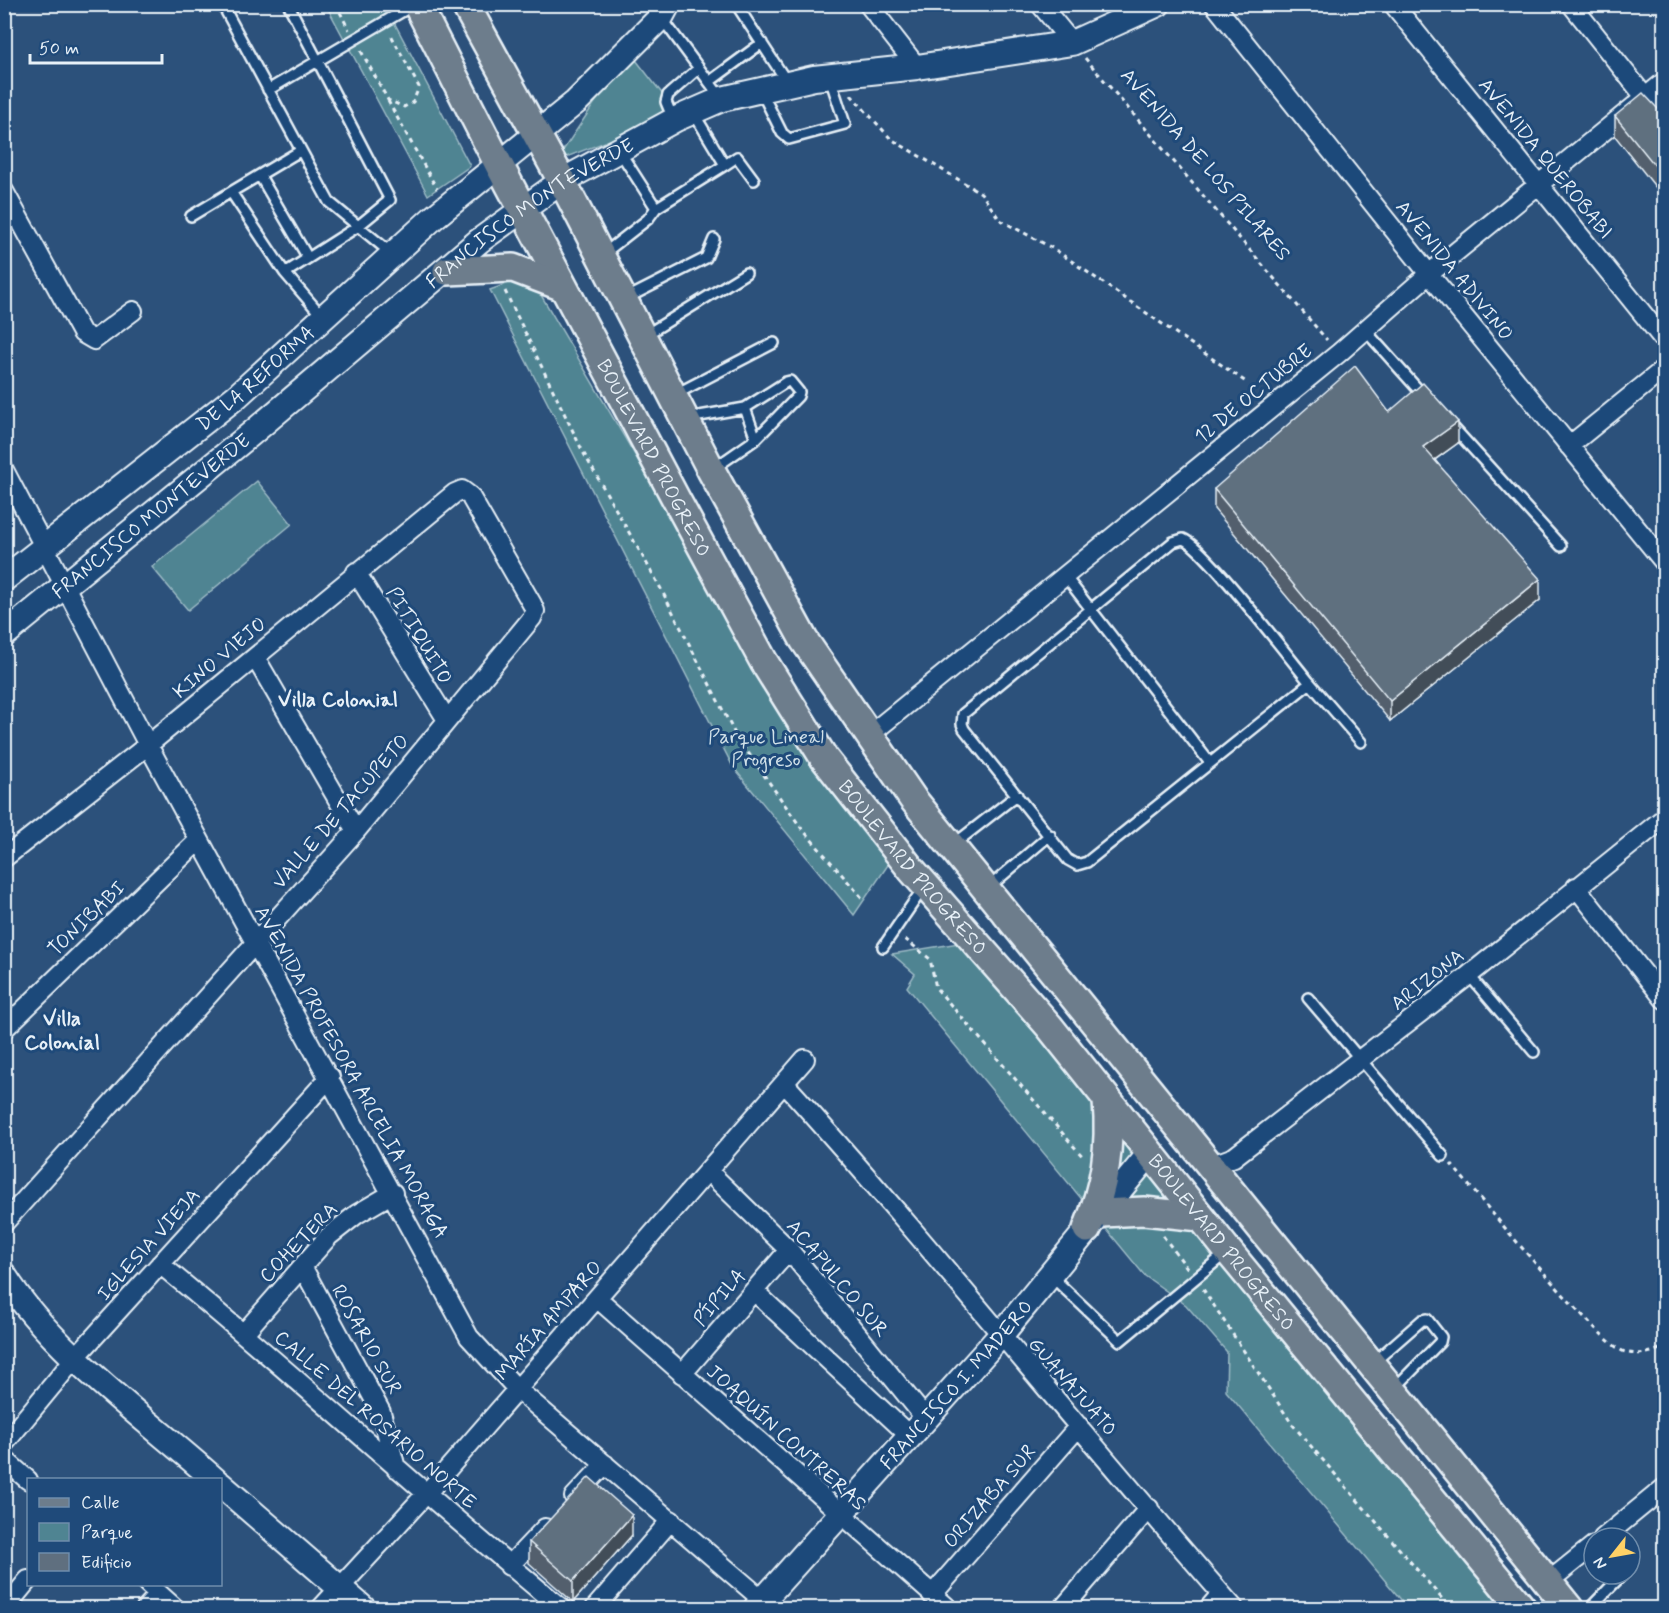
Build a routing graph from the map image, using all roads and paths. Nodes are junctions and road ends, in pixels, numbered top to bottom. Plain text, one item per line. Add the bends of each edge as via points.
1 (222, 4) edge
2 (288, 4) edge
3 (336, 4) edge
4 (416, 4) edge
5 (465, 4) edge
6 (736, 4) edge
7 (868, 4) edge
8 (1040, 4) edge
9 (1158, 4) edge
10 (1214, 4) edge
11 (1393, 4) edge
12 (1571, 4) edge
13 (664, 11) edge
14 (385, 23) junction
15 (355, 41) junction
16 (762, 43) junction
17 (1072, 43) junction
18 (319, 63) junction
19 (917, 67) junction
20 (699, 68) junction
21 (831, 76) junction
22 (1665, 82) edge
23 (789, 84) junction
24 (760, 89) junction
25 (268, 90) junction
26 (716, 91) junction
27 (1646, 98) junction
28 (388, 100) junction
29 (683, 116) junction
30 (1665, 121) edge
31 (536, 135) junction
32 (619, 150) junction
33 (300, 152) junction
34 (498, 165) junction
35 (724, 165) junction
36 (260, 176) junction
37 (754, 180) dead end
38 (562, 181) junction
39 (1540, 186) junction
40 (4, 191) edge
41 (231, 192) junction
42 (450, 204) junction
43 (656, 207) junction
44 (522, 210) junction
45 (191, 216) dead end
46 (357, 226) junction
47 (714, 239) dead end
48 (393, 255) junction
49 (600, 256) junction
50 (308, 258) junction
51 (493, 268) junction
52 (447, 271) junction
53 (285, 273) junction
54 (746, 273) dead end
55 (1429, 274) junction
56 (563, 287) junction
57 (622, 300) junction
58 (133, 311) dead end
59 (323, 318) junction
60 (1365, 330) junction
61 (642, 338) junction
62 (1665, 340) edge
63 (774, 344) dead end
64 (1338, 353) junction
65 (1665, 369) edge
66 (1246, 382) dead end
67 (1433, 405) edge
68 (678, 407) junction
69 (745, 408) junction
70 (1449, 422) edge
71 (756, 439) junction
72 (1569, 446) junction
73 (4, 470) edge
74 (711, 470) junction
75 (1561, 546) dead end
76 (46, 547) junction
77 (1665, 562) edge
78 (356, 572) junction
79 (1065, 576) junction
80 (4, 579) edge
81 (65, 588) junction
82 (1092, 609) junction
83 (535, 611) joint
84 (4, 635) edge
85 (255, 657) junction
86 (1310, 683) junction
87 (447, 720) junction
88 (868, 736) junction
89 (1361, 742) dead end
90 (148, 745) junction
91 (1210, 763) junction
92 (1017, 795) junction
93 (1665, 818) edge
94 (356, 831) junction
95 (1050, 835) junction
96 (199, 840) junction
97 (951, 846) junction
98 (4, 858) edge
99 (926, 885) junction
100 (1576, 887) junction
101 (986, 890) junction
102 (864, 900) dead end
103 (895, 931) junction
104 (255, 943) junction
105 (883, 946) dead end
106 (1469, 975) junction
107 (1308, 998) dead end
108 (1665, 999) edge
109 (4, 1029) edge
110 (1534, 1052) dead end
111 (805, 1059) dead end
112 (1359, 1060) junction
113 (330, 1077) junction
114 (785, 1084) junction
115 (1153, 1099) junction
116 (1107, 1101) junction
117 (1150, 1154) junction
118 (1443, 1156) joint
119 (1086, 1160) dead end
120 (1210, 1166) junction
121 (709, 1172) junction
122 (393, 1193) junction
123 (1144, 1211) junction
124 (1200, 1217) junction
125 (1094, 1221) junction
126 (4, 1223) edge
127 (789, 1250) junction
128 (1228, 1251) junction
129 (160, 1264) junction
130 (303, 1268) junction
131 (4, 1275) edge
132 (1050, 1275) junction
133 (1192, 1280) junction
134 (1201, 1286) dead end
135 (754, 1291) junction
136 (597, 1298) junction
137 (244, 1333) junction
138 (1000, 1335) junction
139 (1665, 1347) edge
140 (75, 1358) junction
141 (1371, 1364) junction
142 (682, 1374) junction
143 (517, 1389) junction
144 (1393, 1391) junction
145 (1079, 1426) junction
146 (919, 1428) junction
147 (4, 1444) edge
148 (4, 1459) edge
149 (605, 1464) junction
150 (396, 1468) junction
151 (214, 1478) edge
152 (27, 1479) edge
153 (222, 1486) edge
154 (1665, 1488) edge
155 (426, 1494) junction
156 (1149, 1508) junction
157 (841, 1515) junction
158 (671, 1520) junction
159 (1620, 1526) edge
160 (1582, 1556) edge
161 (509, 1566) junction
162 (27, 1581) edge
163 (1548, 1582) junction
164 (1611, 1586) edge
165 (339, 1588) junction
166 (153, 1589) edge
167 (1221, 1594) junction
168 (932, 1595) junction
169 (764, 1606) edge
170 (5, 1608) edge
171 (146, 1608) edge
172 (175, 1608) edge
173 (321, 1608) edge
174 (363, 1608) edge
175 (561, 1608) edge
176 (595, 1608) edge
177 (948, 1608) edge
178 (1063, 1608) edge
179 (1209, 1608) edge
180 (1234, 1608) edge
181 (1450, 1608) edge
182 (1522, 1608) edge
183 (1569, 1608) edge
184 (1590, 1608) edge

1 - 25 lane
2 - 18 lane
3 - 15 path
4 - 14 lane
4 - 34 main road, BOULEVARD PROGRESO
5 - 31 main road, BOULEVARD PROGRESO
6 - 16 lane
7 - 19 street
8 - 17 street
9 - 17 street, FRANCISCO MONTEVERDE
10 - 55 street, AVENIDA ADIVINO
11 - 39 street, AVENIDA QUEROBABI
12 - 27 street
13 - 20 lane
13 - 31 street, DE LA REFORMA via 595,84
14 - 15 lane
14 - 28 path via 419,87 413,102 404,107
15 - 18 lane
15 - 28 path
16 - 23 lane
16 - 26 lane
17 - 19 street, FRANCISCO MONTEVERDE
17 - 64 path, AVENIDA DE LOS PILARES
18 - 25 lane
18 - 46 lane via 389,195 388,204
19 - 21 street, FRANCISCO MONTEVERDE
20 - 26 lane
20 - 29 lane via 668,95 666,102
21 - 23 street, FRANCISCO MONTEVERDE
21 - 24 lane via 845,124 789,139 782,133
21 - 66 path via 891,139 981,193 1000,220 1054,249
22 - 27 street, 12 DE OCTUBRE
23 - 24 street, FRANCISCO MONTEVERDE
24 - 26 street, FRANCISCO MONTEVERDE
25 - 33 lane
26 - 29 street, FRANCISCO MONTEVERDE
27 - 30 street
27 - 39 street, 12 DE OCTUBRE
28 - 42 path via 439,194
29 - 32 street, FRANCISCO MONTEVERDE
29 - 35 lane
31 - 34 street, DE LA REFORMA
31 - 38 main road, BOULEVARD PROGRESO
32 - 38 street, FRANCISCO MONTEVERDE
32 - 43 lane
33 - 36 lane
33 - 46 lane via 331,205
34 - 42 street, DE LA REFORMA
34 - 44 main road, BOULEVARD PROGRESO
35 - 37 lane via 737,157
35 - 43 lane
36 - 41 lane
36 - 50 lane
38 - 44 street, FRANCISCO MONTEVERDE
38 - 49 main road, BOULEVARD PROGRESO
39 - 55 street, 12 DE OCTUBRE
39 - 62 street, AVENIDA QUEROBABI
40 - 58 street via 81,333 94,340
41 - 45 lane
41 - 53 lane
42 - 48 street, DE LA REFORMA
43 - 49 lane via 648,219
44 - 52 street, FRANCISCO MONTEVERDE via 479,241
44 - 56 main road, BOULEVARD PROGRESO
46 - 48 lane
46 - 50 lane
47 - 57 lane via 706,258
48 - 59 street, DE LA REFORMA
49 - 57 main road, BOULEVARD PROGRESO
50 - 53 lane
51 - 52 main road
51 - 56 main road via 513,268
51 - 102 path via 583,452 659,585 735,734 802,829
52 - 81 street, FRANCISCO MONTEVERDE
53 - 59 lane
54 - 61 lane
55 - 60 street, 12 DE OCTUBRE
55 - 72 street, AVENIDA ADIVINO
56 - 99 main road, BOULEVARD PROGRESO via 764,662 853,797
57 - 61 main road, BOULEVARD PROGRESO
59 - 76 street, DE LA REFORMA via 237,396
60 - 64 street, 12 DE OCTUBRE
60 - 67 lane
61 - 68 main road, BOULEVARD PROGRESO
63 - 68 lane
64 - 79 street, 12 DE OCTUBRE
65 - 72 street
68 - 69 lane
68 - 74 main road, BOULEVARD PROGRESO
69 - 71 lane
69 - 71 lane via 786,382 790,381 799,392
70 - 75 lane
71 - 74 lane
72 - 77 street, AVENIDA ADIVINO
73 - 76 street, AVENIDA PROFESORA ARCELIA MORAGA
74 - 88 main road, BOULEVARD PROGRESO via 804,640
76 - 80 street, DE LA REFORMA
76 - 81 street, AVENIDA PROFESORA ARCELIA MORAGA
78 - 83 street, KINO VIEJO via 462,490 470,495
78 - 85 street, KINO VIEJO
78 - 87 street, PITIQUITO
79 - 82 lane
79 - 88 street, 12 DE OCTUBRE
81 - 84 street, FRANCISCO MONTEVERDE
81 - 90 street, AVENIDA PROFESORA ARCELIA MORAGA
82 - 86 lane via 1173,542 1183,539 1215,568
82 - 91 lane
82 - 92 lane via 963,714 964,729
83 - 87 street, VALLE DE TACUPETO
85 - 90 street, KINO VIEJO
85 - 94 street
86 - 89 lane
86 - 91 lane
87 - 94 street, VALLE DE TACUPETO
88 - 97 main road, BOULEVARD PROGRESO
90 - 96 street, AVENIDA PROFESORA ARCELIA MORAGA
90 - 98 street, KINO VIEJO
91 - 95 lane via 1082,865 1068,860
92 - 95 lane
92 - 97 lane
93 - 100 street, ARIZONA
94 - 104 street, VALLE DE TACUPETO
95 - 101 lane
96 - 104 street, AVENIDA PROFESORA ARCELIA MORAGA
96 - 109 street, TONIBABI
97 - 101 main road, BOULEVARD PROGRESO
99 - 103 lane
99 - 116 main road, BOULEVARD PROGRESO via 1022,993
100 - 106 street, ARIZONA
100 - 108 street
101 - 115 main road, BOULEVARD PROGRESO
103 - 105 lane
103 - 119 path via 930,959 936,988
104 - 113 street, AVENIDA PROFESORA ARCELIA MORAGA
104 - 126 street, VALLE DE TACUPETO
106 - 110 lane
106 - 112 street, ARIZONA
107 - 112 lane
111 - 114 street, MARÍA AMPARO
112 - 118 lane
112 - 120 street, ARIZONA via 1234,1157
113 - 122 street, AVENIDA PROFESORA ARCELIA MORAGA
113 - 129 street, IGLESIA VIEJA
114 - 121 street, MARÍA AMPARO
114 - 138 street, GUANAJUATO
115 - 117 main road
115 - 120 main road, BOULEVARD PROGRESO
116 - 117 main road, BOULEVARD PROGRESO
116 - 125 main road via 1107,1162
117 - 120 main road
117 - 124 main road, BOULEVARD PROGRESO
117 - 125 street, FRANCISCO I. MADERO
118 - 139 path via 1594,1327 1623,1352 1649,1354
120 - 141 main road, BOULEVARD PROGRESO
121 - 127 street, ACAPULCO SUR
121 - 136 street, MARÍA AMPARO
122 - 130 street, COHETERA via 329,1236
122 - 143 street, AVENIDA PROFESORA ARCELIA MORAGA via 469,1337
123 - 124 main road
123 - 125 main road
123 - 133 path
124 - 128 main road, BOULEVARD PROGRESO
125 - 132 street, FRANCISCO I. MADERO
127 - 135 street, PÍPILA
127 - 146 street, ACAPULCO SUR
128 - 133 lane
128 - 182 main road, BOULEVARD PROGRESO
129 - 137 street, CALLE DEL ROSARIO NORTE
129 - 140 street, IGLESIA VIEJA
130 - 137 street, COHETERA
130 - 150 street, ROSARIO SUR via 381,1412
131 - 140 street via 36,1318
132 - 133 lane via 1120,1341
132 - 138 street, FRANCISCO I. MADERO
134 - 181 path via 1292,1424
135 - 142 street, PÍPILA
135 - 146 street
136 - 142 street, JOAQUÍN CONTRERAS
136 - 143 street, MARÍA AMPARO
137 - 150 street, CALLE DEL ROSARIO NORTE
138 - 145 street, GUANAJUATO
138 - 146 street, FRANCISCO I. MADERO
140 - 147 street, IGLESIA VIEJA
140 - 151 street
141 - 144 main road, BOULEVARD PROGRESO
141 - 144 lane via 1427,1319 1441,1337 1440,1342
142 - 157 street, JOAQUÍN CONTRERAS
143 - 149 street, AVENIDA PROFESORA ARCELIA MORAGA
143 - 155 street, MARÍA AMPARO
144 - 163 main road, BOULEVARD PROGRESO
145 - 156 street, GUANAJUATO
145 - 168 street, ORIZABA SUR
146 - 157 street, FRANCISCO I. MADERO
148 - 152 street
149 - 158 street, AVENIDA PROFESORA ARCELIA MORAGA
149 - 161 street
150 - 155 street, CALLE DEL ROSARIO NORTE
153 - 165 street
154 - 159 street
155 - 161 street, CALLE DEL ROSARIO NORTE
155 - 165 street, MARÍA AMPARO
156 - 167 street, GUANAJUATO
156 - 178 street
157 - 168 street, JOAQUÍN CONTRERAS
157 - 169 street, FRANCISCO I. MADERO
158 - 169 street, AVENIDA PROFESORA ARCELIA MORAGA
158 - 176 street
160 - 163 street
161 - 175 street, CALLE DEL ROSARIO NORTE
162 - 170 street
163 - 183 main road, BOULEVARD PROGRESO
164 - 184 lane
165 - 173 street, MARÍA AMPARO
165 - 174 street
166 - 171 street
166 - 172 street
167 - 179 street
167 - 180 street, GUANAJUATO
168 - 177 street, JOAQUÍN CONTRERAS

